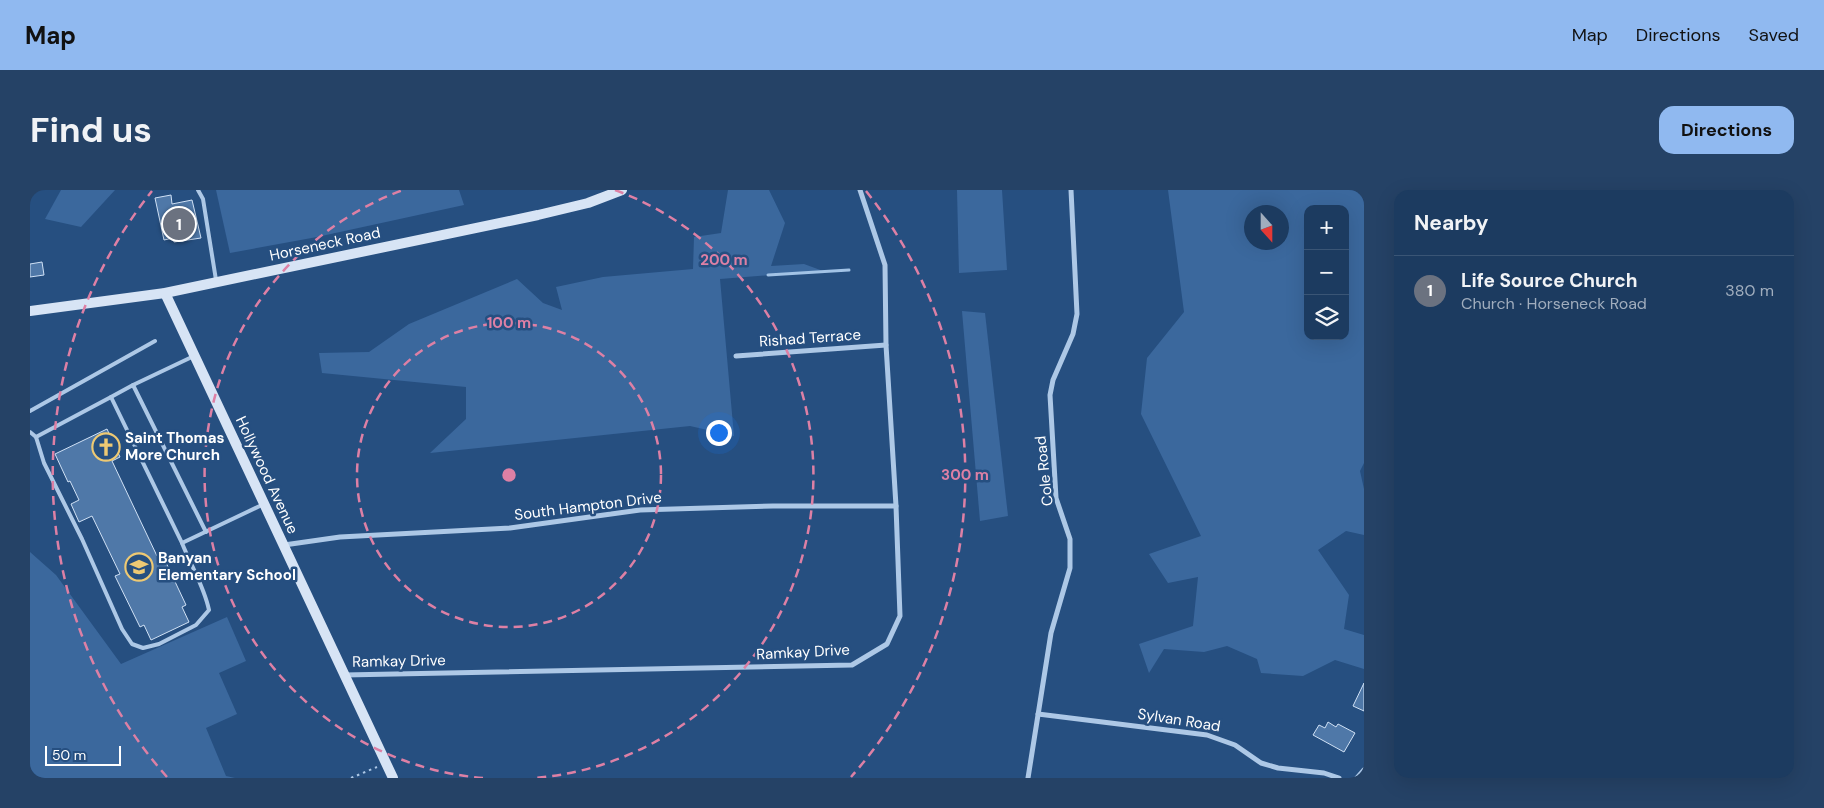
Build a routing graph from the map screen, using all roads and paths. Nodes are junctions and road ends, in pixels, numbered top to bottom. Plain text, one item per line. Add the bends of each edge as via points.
1 (198, 190) edge
2 (622, 190) edge
3 (860, 190) edge
4 (1071, 190) edge
5 (217, 282) junction
6 (165, 293) junction
7 (30, 311) edge
8 (155, 341) dead end
9 (886, 346) junction
10 (194, 356) junction
11 (736, 356) dead end
12 (133, 385) junction
13 (111, 397) junction
14 (30, 411) edge
15 (30, 432) edge
16 (36, 437) junction
17 (264, 504) junction
18 (896, 506) junction
19 (206, 532) junction
20 (182, 543) junction
21 (283, 545) junction
22 (344, 674) junction
23 (1038, 714) junction
24 (386, 764) junction
25 (1364, 770) edge
26 (351, 778) edge
27 (393, 778) edge
28 (1028, 778) edge
29 (1339, 778) edge
30 (1357, 778) edge

1 - 5 lane via 203,199
2 - 5 street, Horseneck Road via 588,203 538,215
3 - 9 street, Ramkay Drive via 885,265
4 - 23 street, Cole Road via 1077,314 1073,334 1050,395 1056,498 1070,539 1071,557 1051,632
5 - 6 street, Horseneck Road
6 - 7 street, Horseneck Road
6 - 10 street, Hollywood Avenue
8 - 14 lane
9 - 11 street, Rishad Terrace
9 - 18 street, Ramkay Drive
10 - 12 lane
10 - 17 street, Hollywood Avenue
12 - 13 lane
12 - 19 lane
13 - 16 lane
13 - 20 lane
15 - 16 lane
16 - 20 lane via 44,463 132,644 143,648 159,644 196,625 209,610 205,592
17 - 19 lane
17 - 21 street, Hollywood Avenue
18 - 21 street, South Hampton Drive via 640,510 510,528 340,537
18 - 22 street, Ramkay Drive via 900,616 888,644 852,665
19 - 20 lane
21 - 22 street, Hollywood Avenue
22 - 24 street, Hollywood Avenue
23 - 28 street, Cole Road
23 - 29 street, Sylvan Road via 1207,735 1235,745 1261,763
24 - 26 path
24 - 27 street, Hollywood Avenue
25 - 30 street

